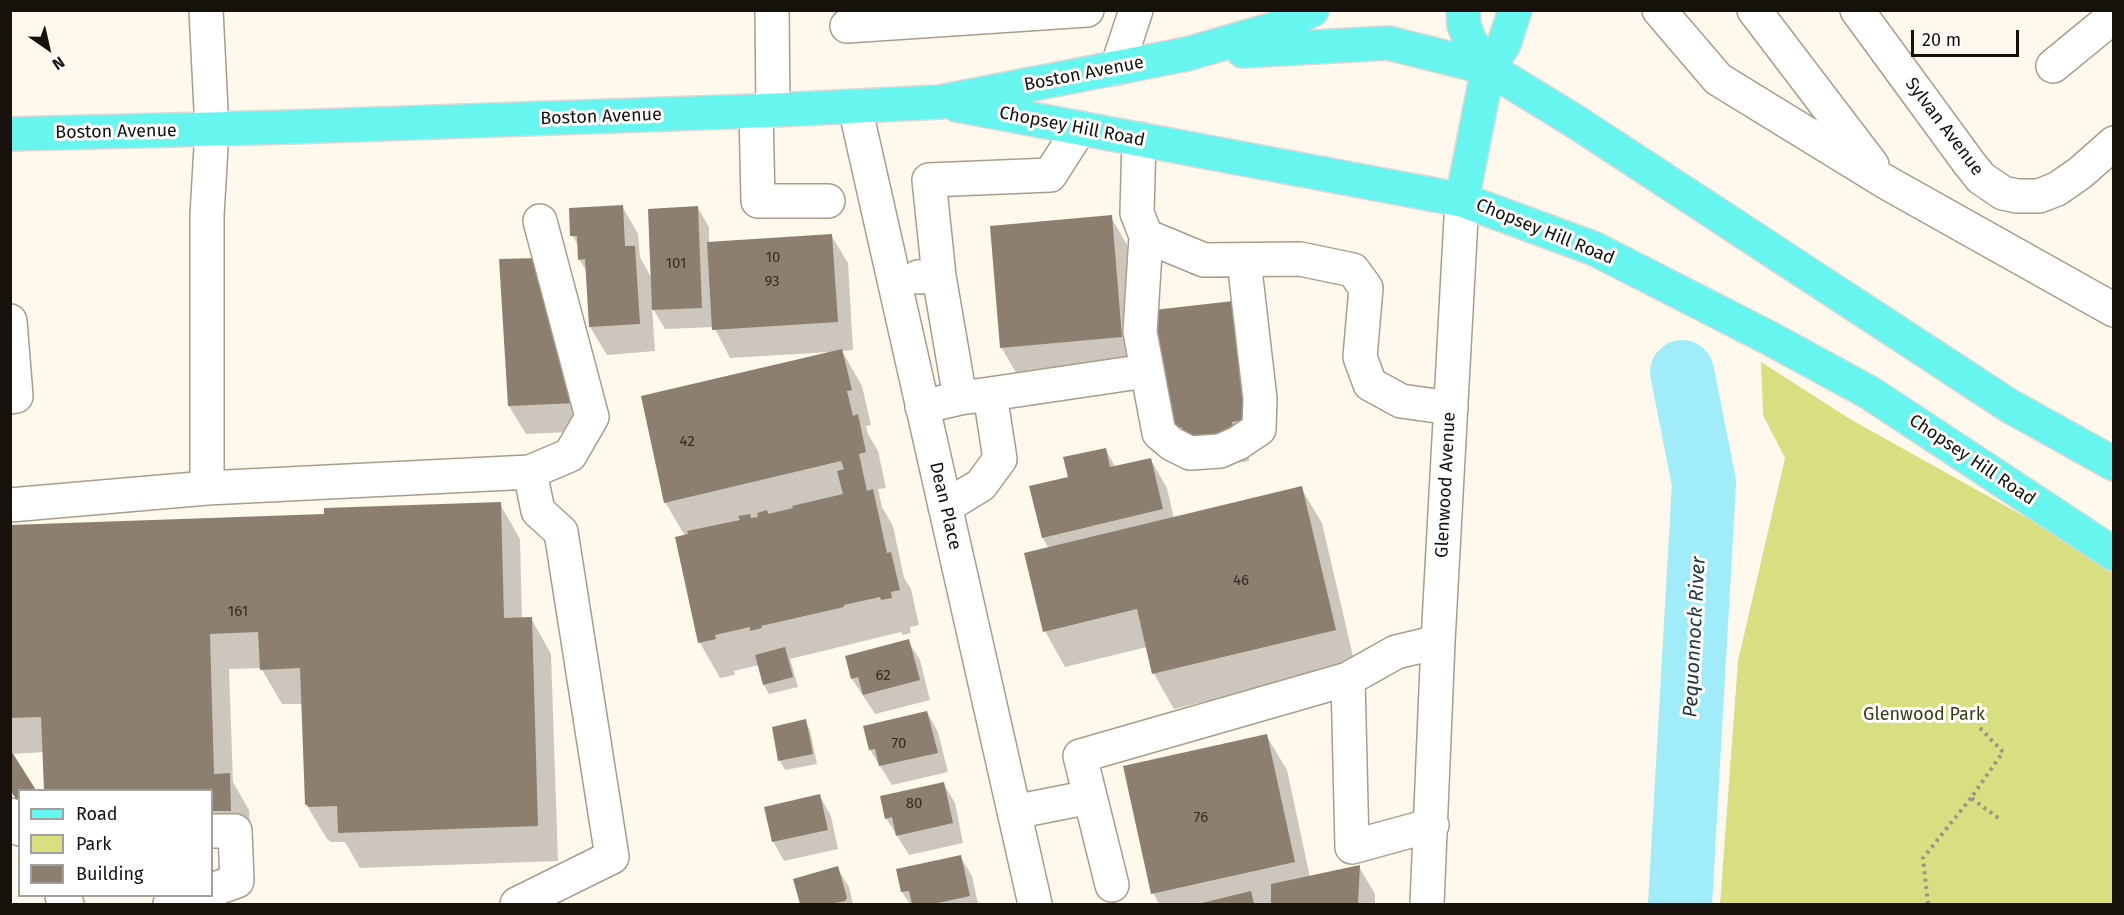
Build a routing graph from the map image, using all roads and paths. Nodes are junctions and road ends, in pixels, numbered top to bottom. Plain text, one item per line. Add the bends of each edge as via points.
1 (206, 10) edge
2 (772, 10) edge
3 (1087, 10) edge
4 (1136, 10) edge
5 (1312, 10) edge
6 (1463, 10) edge
7 (1515, 10) edge
8 (1659, 10) edge
9 (1754, 10) edge
10 (1857, 10) edge
11 (2114, 16) edge
12 (847, 26) dead end
13 (1187, 54) junction
14 (2053, 66) dead end
15 (1117, 68) junction
16 (1488, 68) junction
17 (940, 102) junction
18 (855, 107) junction
19 (764, 111) junction
20 (1080, 128) junction
21 (212, 130) junction
22 (10, 134) edge
23 (1139, 140) junction
24 (2108, 159) edge
25 (1884, 181) junction
26 (1462, 200) junction
27 (828, 201) dead end
28 (540, 221) dead end
29 (1146, 236) junction
30 (1244, 261) junction
31 (939, 276) junction
32 (894, 279) junction
33 (2114, 309) edge
34 (10, 321) edge
35 (1146, 371) junction
36 (975, 396) junction
37 (10, 397) edge
38 (922, 407) junction
39 (1450, 408) junction
40 (2114, 464) edge
41 (530, 472) junction
42 (207, 488) junction
43 (10, 505) edge
44 (945, 507) junction
45 (2114, 554) edge
46 (1438, 642) junction
47 (1348, 679) junction
48 (1980, 728) dead end
49 (1090, 797) junction
50 (1971, 798) junction
51 (1014, 812) junction
52 (2001, 820) dead end
53 (1431, 825) junction
54 (213, 831) edge
55 (1112, 885) dead end
56 (213, 890) edge
57 (193, 897) edge
58 (170, 904) edge
59 (517, 904) edge
60 (1035, 904) edge
61 (1427, 904) edge
62 (1928, 904) edge

1 - 21 street
2 - 19 street
3 - 12 street
4 - 15 street
5 - 13 main road via 1277,28
6 - 16 main road via 1470,41
7 - 16 main road, Glenwood Avenue via 1504,44
8 - 25 street via 1718,79
9 - 25 street
10 - 24 street, Sylvan Avenue via 1969,164 1991,186 2016,196 2039,196
11 - 14 street
13 - 15 main road, Boston Avenue
13 - 16 main road via 1388,43
15 - 17 main road, Boston Avenue
16 - 26 main road, Glenwood Avenue
16 - 40 main road via 2008,405
17 - 18 main road, Boston Avenue
17 - 20 main road, Chopsey Hill Road
18 - 19 main road, Boston Avenue
18 - 32 street, Dean Place
19 - 21 main road, Boston Avenue
19 - 27 street via 758,201
20 - 23 main road, Chopsey Hill Road
20 - 31 street via 1050,175 929,180
21 - 22 main road, Boston Avenue
21 - 42 street via 207,215
23 - 26 main road, Chopsey Hill Road
23 - 29 street via 1137,213
25 - 33 street
26 - 39 street, Glenwood Avenue
26 - 45 main road, Chopsey Hill Road via 1595,249 1771,339 1870,393
28 - 41 street via 592,417 570,455
29 - 30 street via 1203,260
29 - 35 street via 1140,332
30 - 35 street via 1260,399 1259,429 1220,451 1190,453 1172,444 1159,433
30 - 39 street via 1300,259 1353,270 1366,288 1360,357 1370,384 1401,401
31 - 32 street
31 - 36 street
32 - 38 street, Dean Place
34 - 37 street via 16,396
35 - 36 street
36 - 38 street
36 - 44 street via 1000,459 981,484
38 - 44 street, Dean Place
39 - 46 street, Glenwood Avenue
41 - 42 street
41 - 59 street via 538,511 561,532 612,857
42 - 43 street
44 - 51 street, Dean Place
46 - 47 street via 1396,652
46 - 53 street, Glenwood Avenue
47 - 49 street via 1080,756
47 - 53 street via 1352,847
48 - 50 path via 2003,752
49 - 51 street
49 - 55 street
50 - 52 path
50 - 62 path via 1923,858
51 - 60 street, Dean Place
53 - 61 street, Glenwood Avenue
54 - 56 street via 234,831 237,881
57 - 58 street

